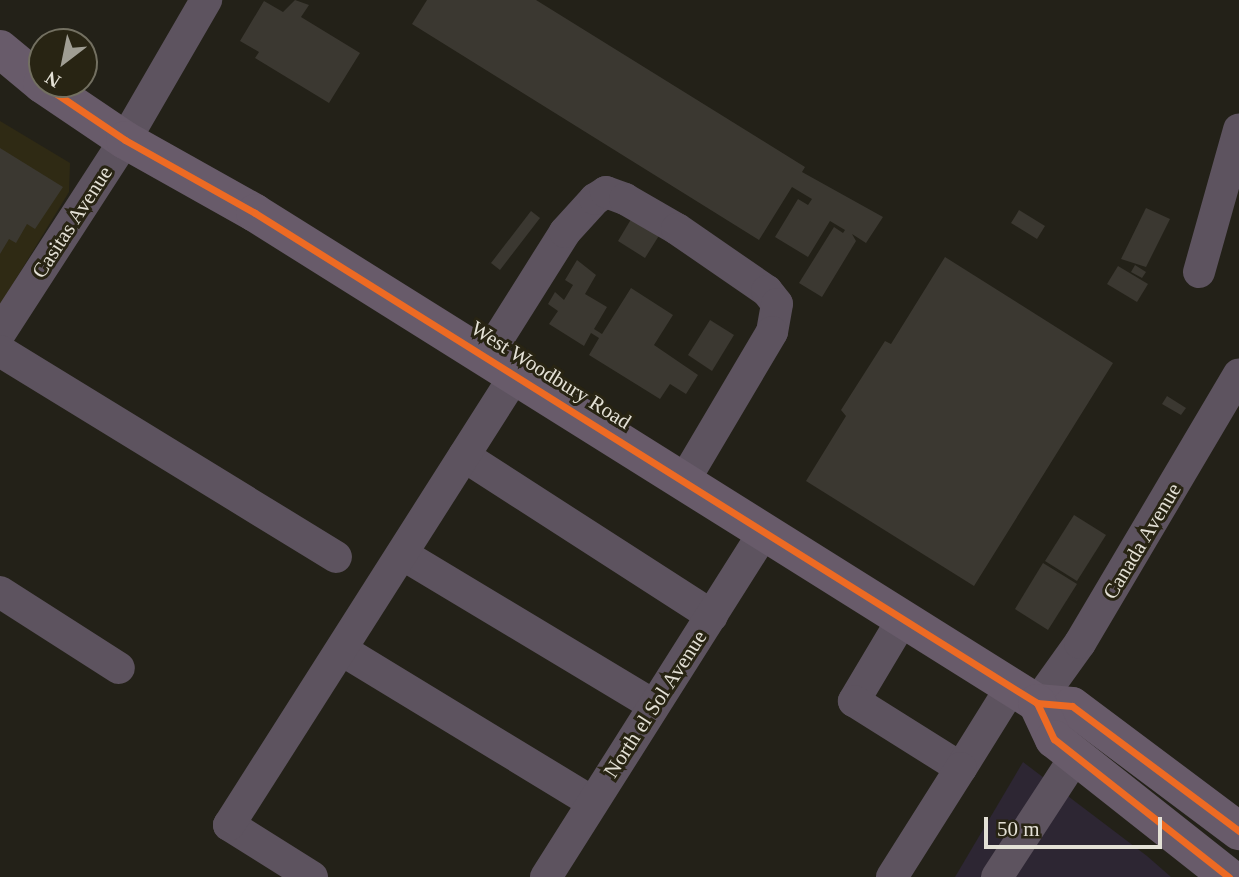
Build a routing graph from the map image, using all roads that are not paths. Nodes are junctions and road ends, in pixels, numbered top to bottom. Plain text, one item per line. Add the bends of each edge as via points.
1 (206, 0) edge
2 (0, 49) edge
3 (0, 70) edge
4 (28, 72) edge
5 (28, 79) edge
6 (64, 98) edge
7 (1239, 130) edge
8 (125, 140) junction
9 (1199, 272) dead end
10 (0, 333) edge
11 (0, 351) edge
12 (501, 365) junction
13 (1239, 374) edge
14 (464, 456) junction
15 (685, 479) junction
16 (765, 531) junction
17 (402, 554) junction
18 (336, 557) dead end
19 (0, 592) edge
20 (712, 616) junction
21 (904, 617) junction
22 (342, 650) junction
23 (119, 668) dead end
24 (1025, 694) junction
25 (652, 704) junction
26 (1076, 756) junction
27 (961, 768) junction
28 (592, 802) junction
29 (1239, 831) edge
30 (312, 877) edge
31 (546, 877) edge
32 (892, 877) edge
33 (997, 877) edge
34 (1228, 877) edge

1 - 8 street, Casitas Avenue
2 - 4 main road, West Woodbury Road
3 - 5 main road, West Woodbury Road
6 - 8 main road, West Woodbury Road
7 - 9 street
8 - 10 street, Casitas Avenue
8 - 12 main road, West Woodbury Road via 255,213
11 - 18 street
12 - 14 street
12 - 15 main road, West Woodbury Road
12 - 15 street via 565,232 606,192 677,229 743,273 777,304 772,332
13 - 24 street, Canada Avenue via 1080,643
14 - 17 street
14 - 20 street
15 - 16 main road, West Woodbury Road
16 - 20 street, North el Sol Avenue
16 - 21 main road, West Woodbury Road
17 - 22 street
17 - 25 street
19 - 23 street
20 - 25 street, North el Sol Avenue
21 - 24 main road, West Woodbury Road
21 - 27 street via 854,701
22 - 28 street
22 - 30 street via 229,825
24 - 26 main road via 1054,739
24 - 27 street, Canada Avenue
24 - 29 main road, West Woodbury Road via 1072,706
25 - 28 street, North el Sol Avenue
26 - 33 street
26 - 34 main road
27 - 32 street, Canada Avenue
28 - 31 street, North el Sol Avenue

